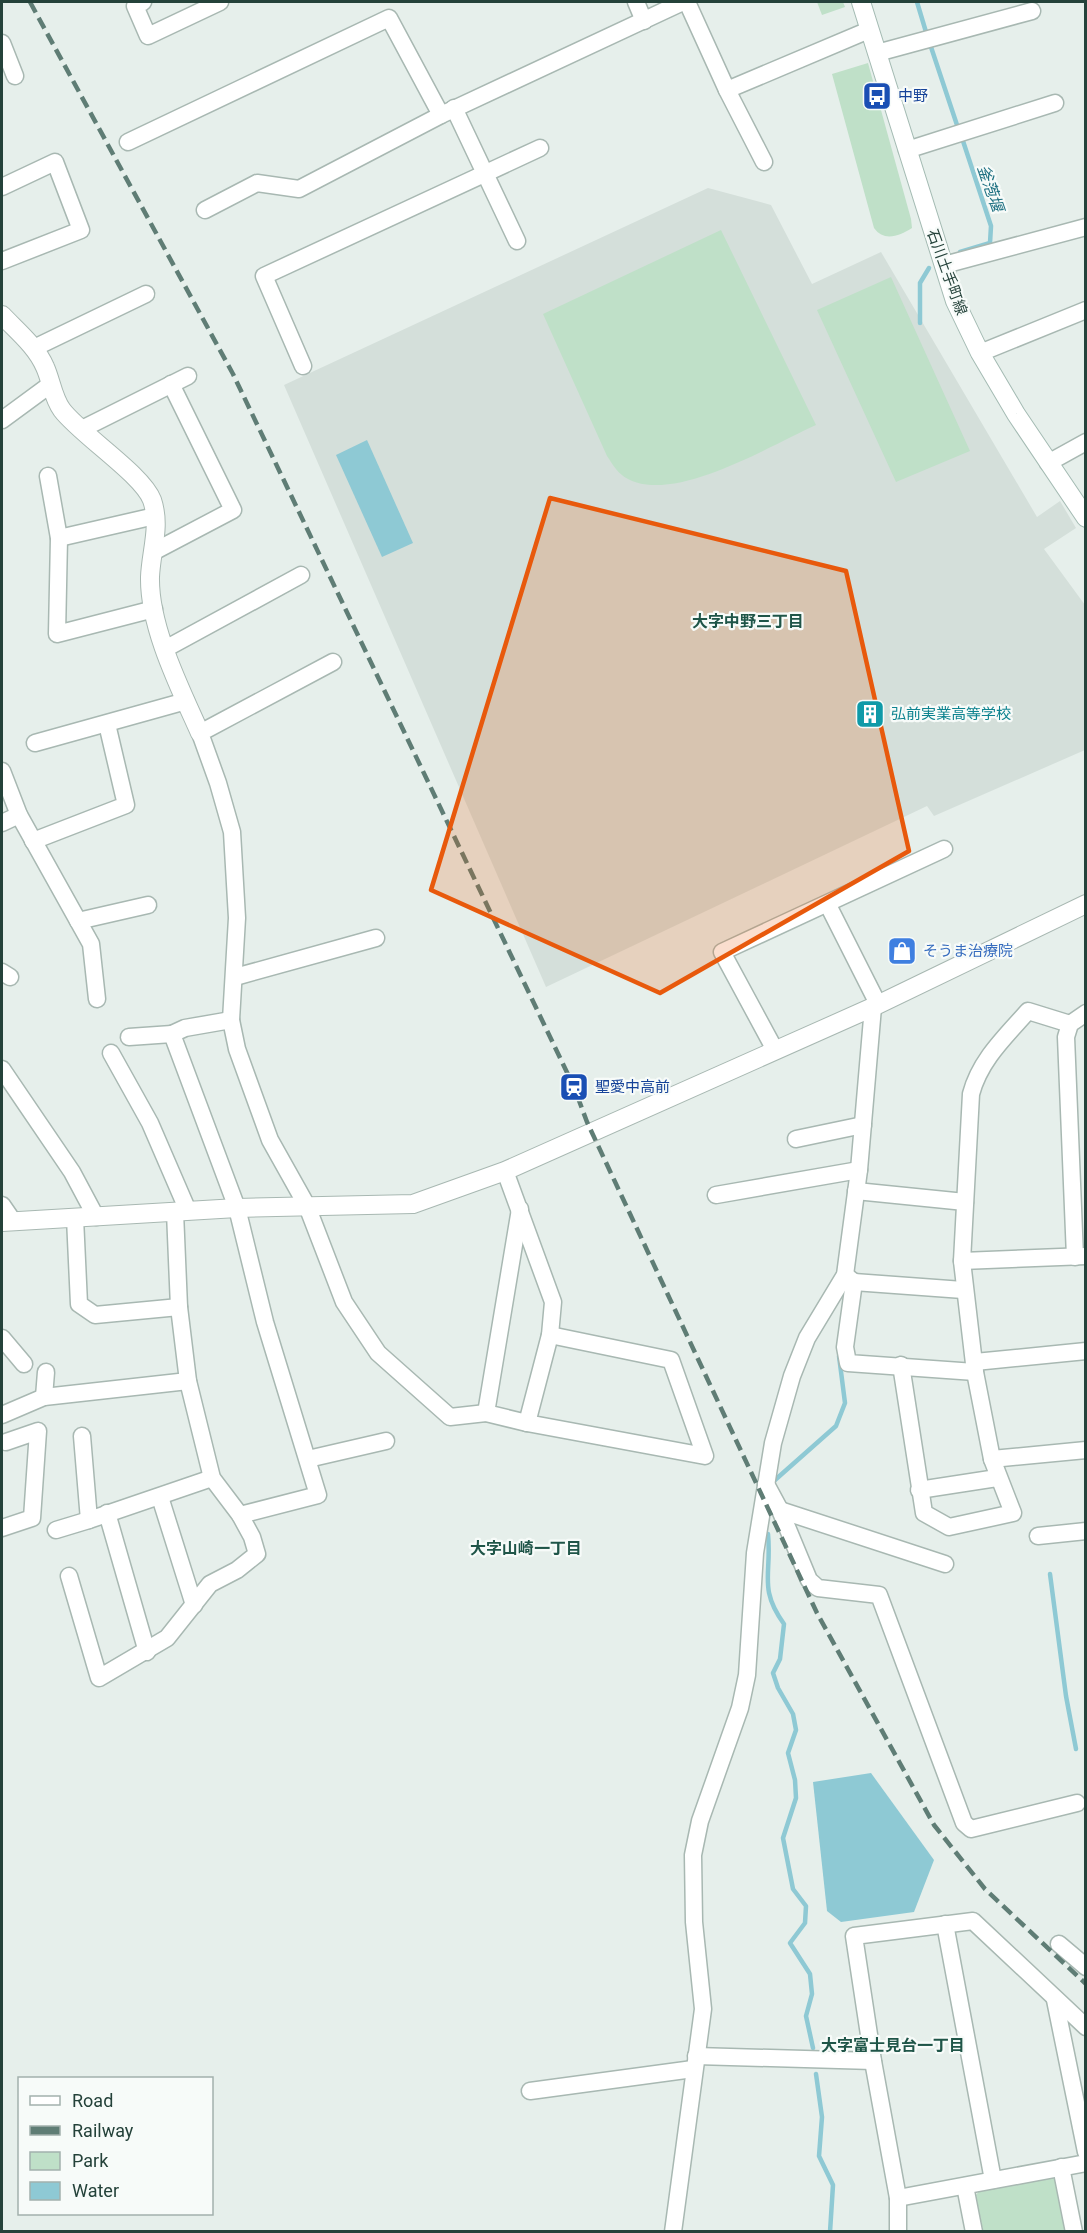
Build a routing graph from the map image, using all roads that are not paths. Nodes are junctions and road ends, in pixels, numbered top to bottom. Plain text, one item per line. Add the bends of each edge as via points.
1 (143, 2) edge
2 (220, 2) edge
3 (636, 2) edge
4 (685, 2) edge
5 (861, 2) edge
6 (1032, 11) dead end
7 (644, 21) junction
8 (869, 30) junction
9 (2, 43) edge
10 (877, 53) junction
11 (15, 76) dead end
12 (727, 90) junction
13 (1055, 103) dead end
14 (447, 111) junction
15 (128, 142) dead end
16 (540, 148) dead end
17 (907, 150) junction
18 (764, 162) dead end
19 (485, 172) junction
20 (2, 187) edge
21 (206, 210) dead end
22 (1086, 226) edge
23 (517, 241) dead end
24 (2, 261) edge
25 (944, 266) junction
26 (146, 294) dead end
27 (1086, 310) edge
28 (2, 315) edge
29 (34, 348) junction
30 (980, 352) junction
31 (303, 366) dead end
32 (188, 376) dead end
33 (51, 384) junction
34 (171, 384) junction
35 (2, 420) edge
36 (81, 429) junction
37 (1086, 442) edge
38 (1048, 463) junction
39 (48, 476) dead end
40 (155, 516) junction
41 (1086, 518) edge
42 (59, 538) junction
43 (155, 551) junction
44 (300, 575) dead end
45 (154, 609) junction
46 (165, 649) junction
47 (333, 662) dead end
48 (186, 701) junction
49 (107, 724) junction
50 (200, 733) junction
51 (35, 743) dead end
52 (2, 771) edge
53 (19, 815) junction
54 (2, 823) edge
55 (33, 841) junction
56 (944, 849) dead end
57 (828, 904) junction
58 (1086, 904) edge
59 (148, 905) dead end
60 (78, 921) junction
61 (376, 938) dead end
62 (235, 977) junction
63 (97, 999) dead end
64 (875, 1006) junction
65 (1086, 1013) edge
66 (231, 1020) junction
67 (1070, 1024) junction
68 (172, 1034) junction
69 (129, 1037) dead end
70 (775, 1050) junction
71 (111, 1053) dead end
72 (2, 1069) edge
73 (863, 1125) junction
74 (796, 1139) dead end
75 (859, 1170) junction
76 (505, 1171) junction
77 (856, 1191) junction
78 (716, 1195) dead end
79 (965, 1202) junction
80 (2, 1204) edge
81 (307, 1206) junction
82 (237, 1208) junction
83 (520, 1209) junction
84 (181, 1212) junction
85 (96, 1217) junction
86 (75, 1218) junction
87 (7, 1222) edge
88 (1080, 1257) edge
89 (962, 1261) junction
90 (850, 1279) junction
91 (963, 1290) junction
92 (179, 1307) junction
93 (550, 1335) junction
94 (2, 1338) edge
95 (1086, 1351) edge
96 (24, 1364) dead end
97 (901, 1365) junction
98 (975, 1367) junction
99 (46, 1372) dead end
100 (188, 1381) junction
101 (44, 1397) junction
102 (486, 1413) junction
103 (2, 1415) edge
104 (527, 1423) junction
105 (82, 1436) dead end
106 (386, 1441) dead end
107 (6, 1442) dead end
108 (1086, 1450) edge
109 (308, 1459) junction
110 (992, 1459) junction
111 (212, 1478) junction
112 (997, 1478) junction
113 (766, 1484) junction
114 (919, 1490) junction
115 (160, 1497) junction
116 (780, 1510) junction
117 (107, 1513) junction
118 (240, 1515) junction
119 (89, 1520) junction
120 (2, 1528) edge
121 (56, 1530) dead end
122 (1085, 1535) edge
123 (1038, 1536) dead end
124 (945, 1564) dead end
125 (69, 1576) dead end
126 (194, 1605) junction
127 (147, 1652) junction
128 (1077, 1803) dead end
129 (945, 1924) junction
130 (1059, 1944) dead end
131 (1086, 1967) edge
132 (1055, 2000) junction
133 (1086, 2027) edge
134 (873, 2061) junction
135 (695, 2062) junction
136 (531, 2091) dead end
137 (1086, 2152) edge
138 (1086, 2163) edge
139 (1061, 2167) junction
140 (993, 2180) junction
141 (965, 2186) junction
142 (898, 2198) junction
143 (673, 2232) edge
144 (898, 2232) edge
145 (974, 2232) edge
146 (1074, 2232) edge

1 - 2 street via 135,6 148,36
3 - 7 street
4 - 7 street
4 - 12 street
5 - 8 street, 石川土手町線
6 - 10 street
7 - 14 street
8 - 10 street, 石川土手町線
8 - 12 street
9 - 11 street
10 - 17 street, 石川土手町線
12 - 18 street
13 - 17 street
14 - 15 street via 389,18
14 - 19 street
14 - 21 street via 299,189 257,183
16 - 19 street
17 - 25 street, 石川土手町線
19 - 23 street
19 - 31 street via 264,276
20 - 24 street via 56,162 81,230
22 - 25 street
25 - 30 street, 石川土手町線
26 - 29 street
27 - 30 street
28 - 29 street
29 - 33 street
30 - 38 street, 石川土手町線
32 - 34 street
33 - 35 street
33 - 36 street via 61,409
34 - 36 street
34 - 43 street via 233,510
36 - 40 street via 141,486 151,499
37 - 38 street
38 - 41 street, 石川土手町線
39 - 42 street
40 - 42 street
40 - 43 street
42 - 45 street via 57,634
43 - 45 street via 150,577
44 - 46 street
45 - 46 street
46 - 48 street
47 - 50 street
48 - 49 street
48 - 50 street
49 - 51 street
49 - 55 street via 126,805
50 - 62 street via 232,832 236,878
52 - 53 street
53 - 54 street
53 - 55 street
55 - 60 street
56 - 57 street
57 - 64 street
57 - 70 street via 722,952
58 - 64 street
59 - 60 street
60 - 63 street via 91,944
61 - 62 street
62 - 66 street
64 - 70 street
64 - 73 street
65 - 67 street
66 - 68 street
66 - 81 street via 237,1049 270,1140
67 - 79 street via 1028,1011 976,1075 971,1094
67 - 88 street via 1066,1036
68 - 69 street
68 - 82 street
70 - 76 street
71 - 84 street via 150,1124
72 - 85 street via 72,1172
73 - 74 street
73 - 75 street
75 - 77 street
75 - 78 street
76 - 81 street via 414,1204
76 - 83 street
77 - 79 street
77 - 90 street
79 - 89 street
80 - 87 street
81 - 82 street
81 - 102 street via 344,1302 378,1353 450,1417
82 - 84 street
82 - 109 street via 265,1322
83 - 93 street via 553,1302
83 - 102 street
84 - 85 street
84 - 92 street
85 - 86 street
86 - 87 street
86 - 92 street via 79,1304 95,1315
88 - 89 street
89 - 91 street
90 - 91 street
90 - 97 street via 845,1347 848,1363
90 - 113 street via 807,1338 773,1443
91 - 98 street
92 - 100 street
93 - 104 street
93 - 104 street via 672,1360 705,1456
94 - 96 street
95 - 98 street
97 - 98 street
97 - 114 street
98 - 110 street
99 - 101 street
100 - 101 street
100 - 111 street
101 - 103 street
102 - 104 street
105 - 119 street
106 - 109 street
107 - 120 street via 38,1431 32,1518
108 - 110 street
109 - 118 street via 318,1495
110 - 112 street
111 - 115 street
111 - 118 street
112 - 114 street
112 - 114 street via 1013,1513 949,1527 924,1513
113 - 116 street
113 - 135 street via 755,1553 747,1675 740,1708 700,1821 693,1855 694,1922 703,2009
115 - 117 street
115 - 126 street
116 - 124 street
116 - 128 street via 808,1580 818,1588 879,1595 964,1823 971,1829
117 - 119 street
117 - 127 street
118 - 126 street via 257,1554 210,1584
119 - 121 street
122 - 123 street
125 - 127 street via 99,1678
126 - 127 street via 167,1638
129 - 132 street via 973,1921
129 - 134 street via 854,1936
129 - 140 street
130 - 131 street
132 - 133 street
132 - 137 street
134 - 135 street
134 - 142 street
135 - 136 street
135 - 143 street
138 - 139 street
139 - 140 street
139 - 146 street
140 - 141 street
141 - 142 street
141 - 145 street
142 - 144 street

